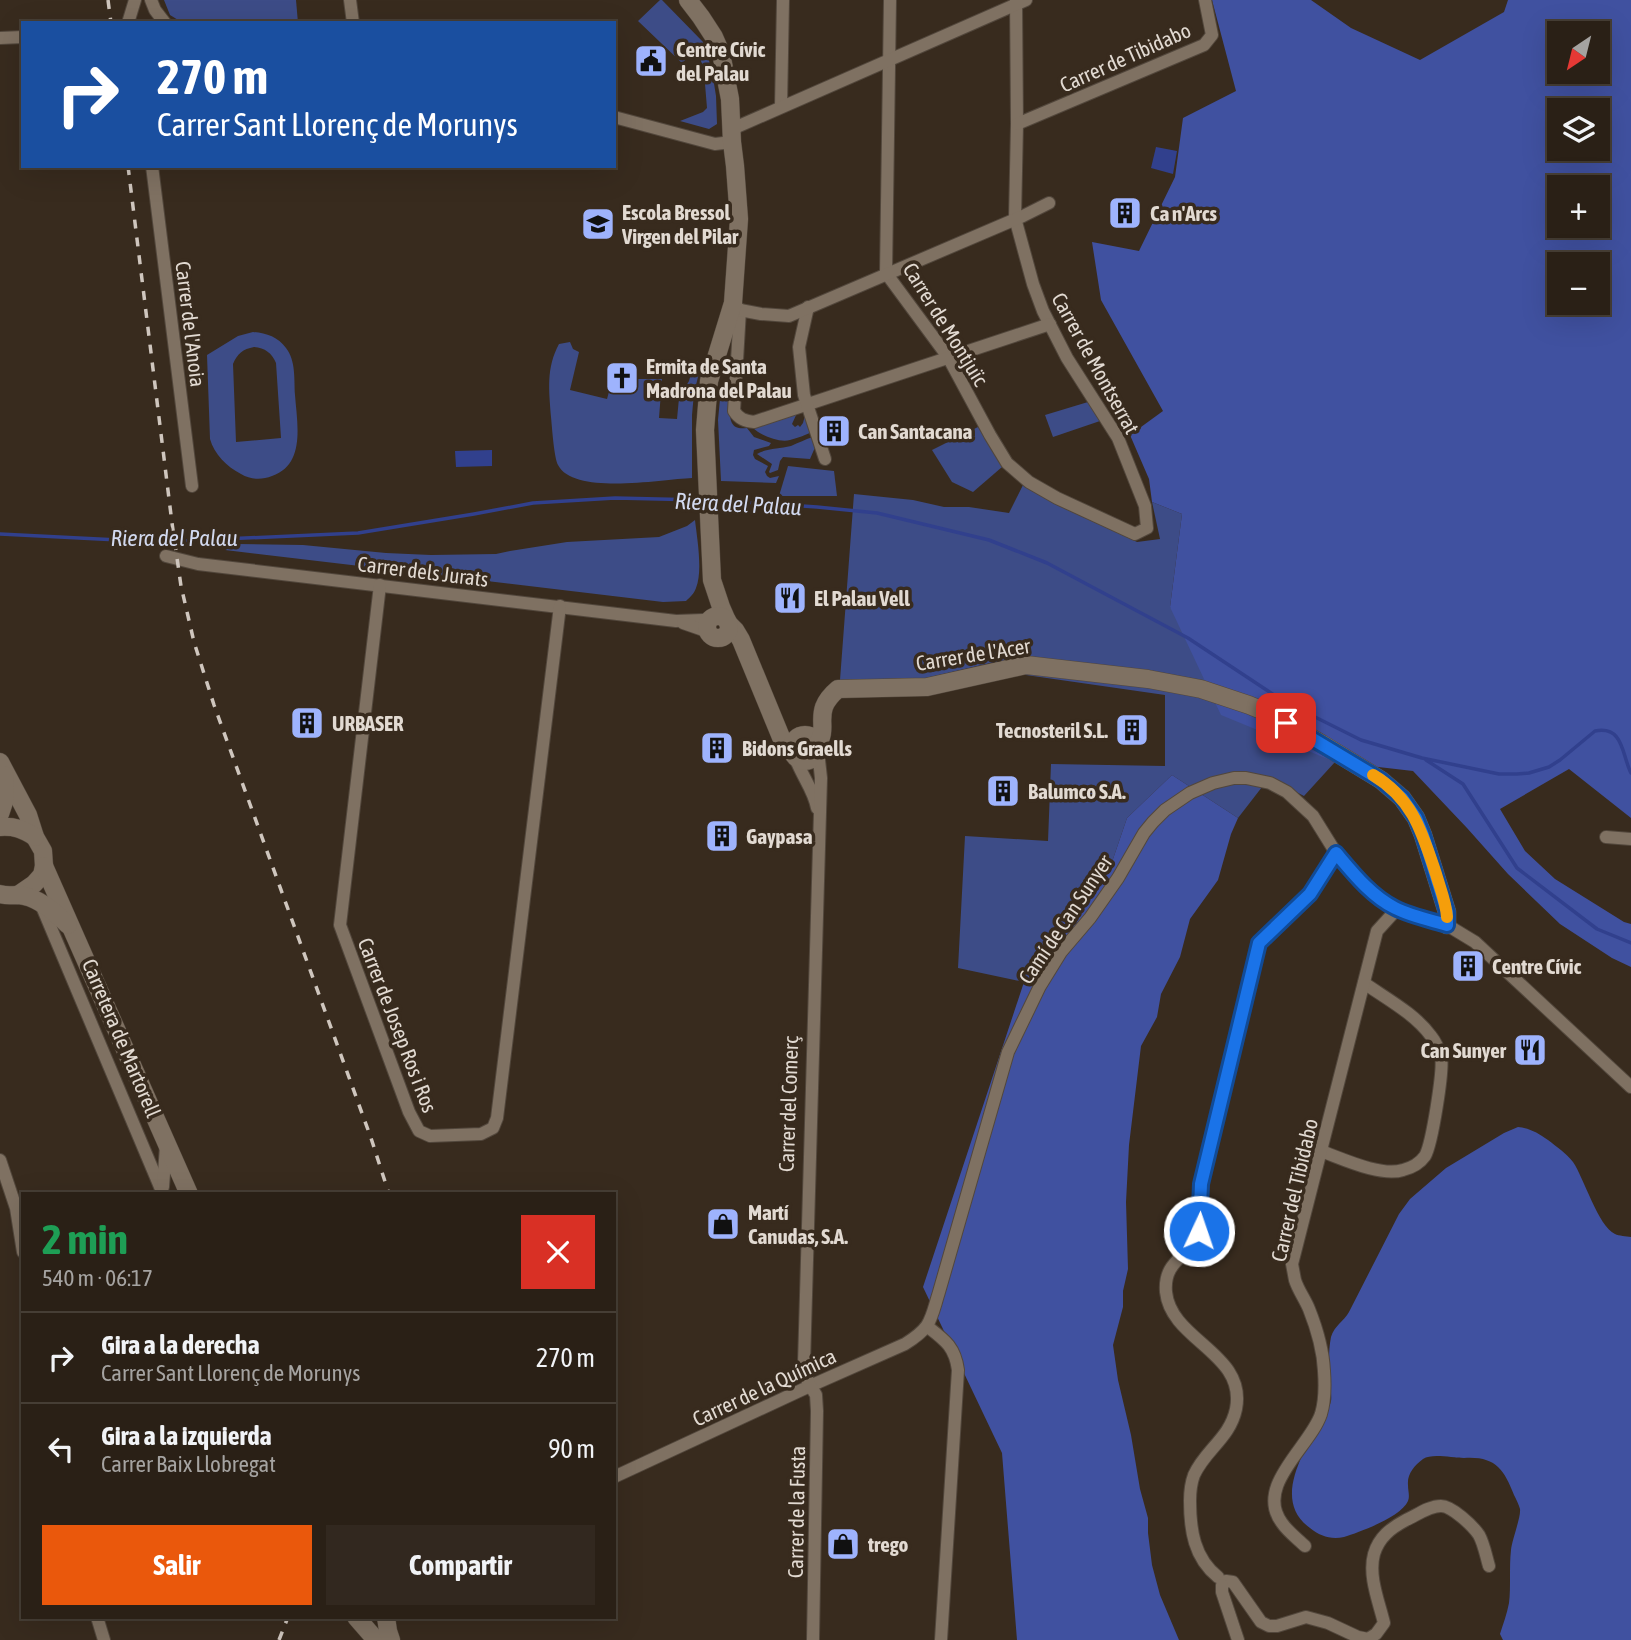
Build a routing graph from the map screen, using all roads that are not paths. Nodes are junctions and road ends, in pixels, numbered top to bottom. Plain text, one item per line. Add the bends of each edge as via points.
1 (135, 0) edge
2 (151, 0) edge
3 (350, 0) edge
4 (688, 0) edge
5 (783, 0) edge
6 (890, 0) edge
7 (1205, 0) edge
8 (1020, 1) edge
9 (129, 21) edge
10 (163, 21) edge
11 (353, 21) edge
12 (21, 37) edge
13 (0, 38) edge
14 (890, 59) junction
15 (781, 107) junction
16 (616, 118) edge
17 (1017, 124) junction
18 (732, 135) junction
19 (152, 168) edge
20 (1049, 203) dead end
21 (1015, 218) junction
22 (886, 273) junction
23 (736, 306) junction
24 (808, 307) junction
25 (1049, 324) junction
26 (948, 358) junction
27 (808, 403) junction
28 (825, 458) dead end
29 (192, 486) dead end
30 (1142, 531) joint
31 (166, 556) dead end
32 (712, 580) junction
33 (380, 585) junction
34 (560, 606) junction
35 (676, 621) junction
36 (710, 624) junction
37 (822, 717) joint
38 (804, 747) junction
39 (2, 767) edge
40 (0, 814) edge
41 (820, 822) junction
42 (0, 827) edge
43 (34, 837) junction
44 (1606, 837) dead end
45 (1631, 839) edge
46 (1336, 853) junction
47 (44, 866) junction
48 (9, 895) edge
49 (40, 902) junction
50 (1397, 909) junction
51 (1447, 925) junction
52 (73, 930) junction
53 (1364, 983) junction
54 (1630, 1085) edge
55 (167, 1143) junction
56 (1321, 1151) junction
57 (0, 1160) edge
58 (162, 1192) edge
59 (162, 1192) edge
60 (188, 1192) edge
61 (21, 1230) edge
62 (928, 1327) junction
63 (810, 1386) junction
64 (616, 1476) edge
65 (1305, 1546) dead end
66 (1489, 1566) dead end
67 (1222, 1581) junction
68 (98, 1619) edge
69 (358, 1619) edge
70 (386, 1619) edge
71 (104, 1640) edge
72 (376, 1640) edge
73 (391, 1640) edge
74 (813, 1640) edge
75 (941, 1640) edge
76 (1238, 1640) edge

1 - 9 street
2 - 10 street
3 - 11 street
4 - 18 street via 721,53
5 - 15 street
6 - 14 street, Carrer de Montjuïc
7 - 17 street, Carrer de Tibidabo via 1212,35 1204,45
8 - 14 street
8 - 17 street, Carrer de Montserrat
12 - 13 street
14 - 15 street
14 - 22 street, Carrer de Montjuïc
15 - 18 street
16 - 18 street via 715,144
17 - 21 street, Carrer de Montserrat
18 - 23 street via 739,219
19 - 29 street, Carrer de l'Anoia
20 - 21 street
21 - 22 street
21 - 25 street, Carrer de Montserrat via 1032,284
22 - 24 street
22 - 26 street, Carrer de Montjuïc
23 - 24 street via 789,316
23 - 27 street via 734,411 754,422
23 - 32 street via 709,381 705,430
24 - 27 street via 799,347
25 - 26 street
25 - 30 street, Carrer de Montserrat via 1118,439 1145,506 1147,528
26 - 27 street
26 - 30 street, Carrer de Montjuïc via 1007,463 1029,482 1121,529 1135,534
27 - 28 street
31 - 33 street, Carrer dels Jurats via 198,564
32 - 36 street
32 - 36 street via 721,607
33 - 34 street, Carrer dels Jurats
33 - 34 street, Carrer de Josep Ros i Ros via 340,925 409,1112 419,1131 430,1136 481,1134 493,1128 497,1118
34 - 35 street, Carrer dels Jurats
35 - 36 street, Carrer dels Jurats
35 - 36 street, Carrer dels Jurats
36 - 38 street via 735,630 777,725
37 - 38 street, Carrer del Comerç via 821,739
37 - 51 street, Carrer de l'Acer via 828,698 838,689 940,685 1026,665 1149,678 1201,689 1266,712 1381,780 1402,798 1423,835
38 - 41 street, Carrer del Comerç via 802,776 815,798
38 - 41 street, Carrer del Comerç via 819,760
39 - 40 street, Carretera de Martorell via 5,799
39 - 43 street, Carretera de Martorell via 28,815
41 - 63 street, Carrer del Comerç via 804,1364
42 - 43 street via 22,829
43 - 47 street, Carretera de Martorell via 43,850
44 - 45 street
46 - 50 street via 1360,881
46 - 62 street, Camí de Can Sunyer via 1313,816 1287,792 1246,778 1213,783 1190,793 1153,822 1090,918 1061,952 1008,1052
46 - 67 street via 1310,894 1259,943 1201,1184 1199,1231 1168,1270 1166,1295 1179,1322 1222,1361 1236,1388 1236,1408 1228,1431 1193,1476 1190,1493 1191,1532 1205,1564
47 - 48 street, Carretera de Martorell via 34,884
47 - 52 street, Carretera de Martorell
48 - 49 street, Carretera de Martorell
49 - 52 street, Carretera de Martorell
49 - 58 street, Carretera de Martorell
50 - 51 street
50 - 53 street, Carrer del Tibidabo via 1377,931
51 - 54 street via 1475,942
52 - 55 street, Carretera de Martorell
53 - 56 street, Carrer del Tibidabo
53 - 56 street via 1432,1037 1441,1057 1430,1145 1418,1163 1385,1173
55 - 59 street, Carretera de Martorell
55 - 60 street, Carretera de Martorell
56 - 65 street, Carrer del Tibidabo via 1292,1264 1319,1334 1324,1393 1314,1428 1285,1470 1275,1496 1281,1522
57 - 61 street
62 - 63 street, Carrer de la Química via 905,1344
62 - 75 street via 950,1346 958,1370
63 - 64 street, Carrer de la Química
63 - 74 street, Carrer de la Fusta via 817,1411
66 - 67 street via 1479,1535 1446,1506 1428,1509 1394,1526 1373,1556 1384,1623 1368,1639 1306,1617 1269,1626 1261,1622 1233,1582
67 - 76 street
68 - 71 street
69 - 72 street
70 - 73 street

